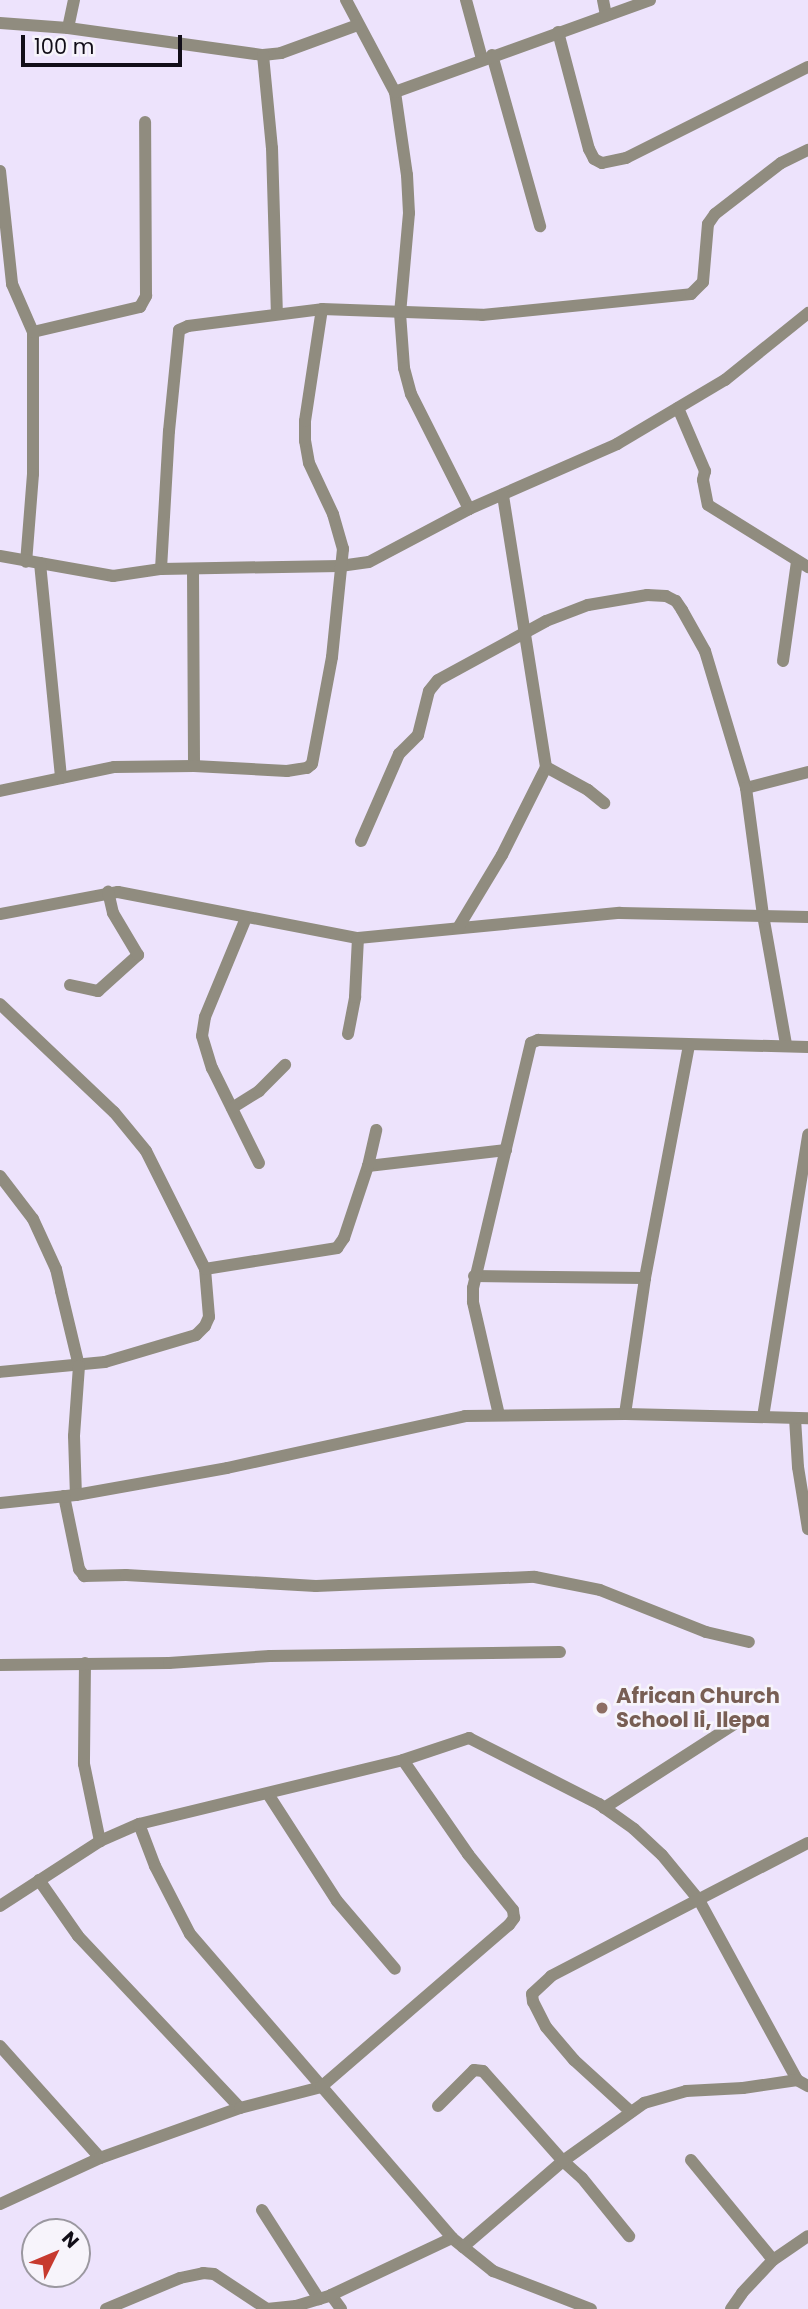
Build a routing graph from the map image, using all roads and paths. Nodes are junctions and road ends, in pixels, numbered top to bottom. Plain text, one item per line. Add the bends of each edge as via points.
1 (74, 0) edge
2 (346, 0) edge
3 (466, 0) edge
4 (603, 0) edge
5 (650, 0) edge
6 (606, 16) junction
7 (0, 23) edge
8 (358, 25) junction
9 (68, 28) junction
10 (558, 32) junction
11 (262, 55) junction
12 (487, 57) junction
13 (808, 67) edge
14 (395, 92) junction
15 (145, 122) dead end
16 (808, 150) edge
17 (0, 171) edge
18 (540, 226) dead end
19 (322, 309) junction
20 (400, 313) junction
21 (808, 313) edge
22 (277, 314) junction
23 (33, 332) junction
24 (678, 408) junction
25 (503, 494) junction
26 (469, 509) junction
27 (0, 556) edge
28 (26, 562) junction
29 (40, 563) junction
30 (803, 564) edge
31 (340, 566) junction
32 (161, 569) junction
33 (193, 569) junction
34 (525, 632) junction
35 (783, 661) dead end
36 (194, 766) junction
37 (546, 767) junction
38 (808, 772) edge
39 (61, 778) junction
40 (746, 788) junction
41 (0, 791) edge
42 (604, 803) dead end
43 (361, 841) dead end
44 (108, 892) junction
45 (0, 914) edge
46 (763, 915) junction
47 (808, 917) edge
48 (246, 918) junction
49 (458, 928) junction
50 (358, 937) junction
51 (70, 985) dead end
52 (0, 1004) edge
53 (348, 1034) dead end
54 (786, 1044) junction
55 (688, 1045) junction
56 (808, 1047) edge
57 (285, 1065) dead end
58 (232, 1108) junction
59 (376, 1129) dead end
60 (808, 1135) edge
61 (506, 1150) junction
62 (259, 1163) dead end
63 (368, 1166) junction
64 (0, 1176) edge
65 (205, 1269) junction
66 (474, 1276) junction
67 (645, 1278) junction
68 (79, 1366) junction
69 (0, 1371) edge
70 (625, 1414) junction
71 (499, 1415) junction
72 (763, 1417) junction
73 (801, 1418) edge
74 (70, 1496) junction
75 (0, 1503) edge
76 (808, 1529) edge
77 (749, 1642) dead end
78 (560, 1652) dead end
79 (85, 1662) junction
80 (0, 1665) edge
81 (736, 1723) dead end
82 (403, 1760) junction
83 (268, 1794) junction
84 (604, 1808) junction
85 (139, 1824) junction
86 (100, 1841) junction
87 (808, 1843) edge
88 (39, 1880) junction
89 (699, 1900) junction
90 (0, 1906) edge
91 (395, 1969) dead end
92 (0, 2046) edge
93 (802, 2083) edge
94 (321, 2087) junction
95 (438, 2106) dead end
96 (240, 2108) junction
97 (631, 2112) junction
98 (100, 2158) junction
99 (691, 2160) dead end
100 (563, 2161) junction
101 (0, 2204) edge
102 (262, 2210) dead end
103 (629, 2236) dead end
104 (808, 2236) edge
105 (452, 2238) junction
106 (463, 2247) junction
107 (774, 2260) junction
108 (325, 2297) junction
109 (121, 2306) edge
110 (106, 2309) edge
111 (267, 2309) edge
112 (341, 2309) edge
113 (591, 2309) edge
114 (731, 2309) edge

1 - 9 street
2 - 8 street
3 - 12 street
4 - 6 street
5 - 6 street
6 - 10 street
7 - 9 street
8 - 11 street via 281,54
8 - 14 street
9 - 11 street
10 - 12 street
10 - 13 street via 589,149 602,163 626,158
11 - 22 street via 272,148
12 - 14 street
12 - 18 street
14 - 20 street via 409,213
15 - 23 street via 146,296 141,307
16 - 20 street via 781,163 715,214 708,224 703,282 691,294 482,315
17 - 23 street via 12,284
19 - 20 street
19 - 22 street
19 - 31 street via 305,441 309,463 333,514 343,549
20 - 26 street via 411,394
21 - 24 street via 725,380
22 - 32 street via 179,330
23 - 28 street via 33,474
24 - 25 street via 617,444
24 - 30 street via 705,471 708,505
25 - 26 street
25 - 34 street
26 - 31 street via 369,562
27 - 28 street
28 - 29 street
29 - 32 street via 113,576
29 - 39 street
30 - 35 street
31 - 33 street
31 - 36 street via 332,657 312,764 287,771
32 - 33 street
33 - 36 street
34 - 37 street
34 - 40 street via 588,605 647,595 676,601 705,651
34 - 43 street via 449,671 429,691 418,735 399,754
36 - 39 street via 114,767
37 - 42 street
37 - 49 street via 502,855
38 - 40 street
39 - 41 street
40 - 46 street
44 - 45 street
44 - 48 street via 213,908
44 - 51 street via 113,913 138,955 98,991
46 - 47 street
46 - 49 street via 620,913
46 - 54 street
48 - 50 street
48 - 58 street via 205,1017 202,1036
49 - 50 street
50 - 53 street
52 - 65 street via 132,1130
54 - 55 street
54 - 56 street
55 - 61 street via 531,1043
55 - 67 street
57 - 58 street via 259,1091
58 - 62 street
59 - 63 street
60 - 72 street
61 - 63 street
61 - 66 street
63 - 65 street via 337,1248
64 - 68 street via 33,1219 56,1269
65 - 68 street via 209,1317 196,1335
66 - 67 street
66 - 71 street via 473,1301
67 - 70 street
68 - 69 street
68 - 74 street
70 - 71 street
70 - 72 street
71 - 74 street via 465,1416 228,1468
72 - 73 street
73 - 76 street via 798,1467
74 - 75 street
74 - 77 street via 79,1569 84,1576 316,1586 535,1577 600,1590 706,1632
78 - 79 street
79 - 80 street
79 - 86 street via 84,1764
81 - 84 street
82 - 83 street
82 - 84 street via 469,1738
82 - 94 street via 513,1910 514,1918
83 - 85 street
83 - 91 street via 337,1901
84 - 89 street via 662,1856
85 - 86 street
85 - 94 street via 190,1934
86 - 88 street
87 - 89 street
88 - 90 street
88 - 96 street via 78,1936
89 - 93 street
89 - 97 street via 551,1976 532,1994 546,2027 574,2060
92 - 98 street
93 - 97 street via 686,2091 644,2103
94 - 96 street
94 - 105 street
95 - 100 street via 474,2070 483,2071
96 - 98 street
97 - 100 street
98 - 101 street
99 - 107 street
100 - 103 street
100 - 106 street
102 - 108 street
104 - 107 street
105 - 106 street
105 - 108 street
106 - 113 street via 493,2271
107 - 114 street
108 - 111 street
108 - 112 street
109 - 110 street
109 - 111 street via 180,2278 203,2273 214,2274

